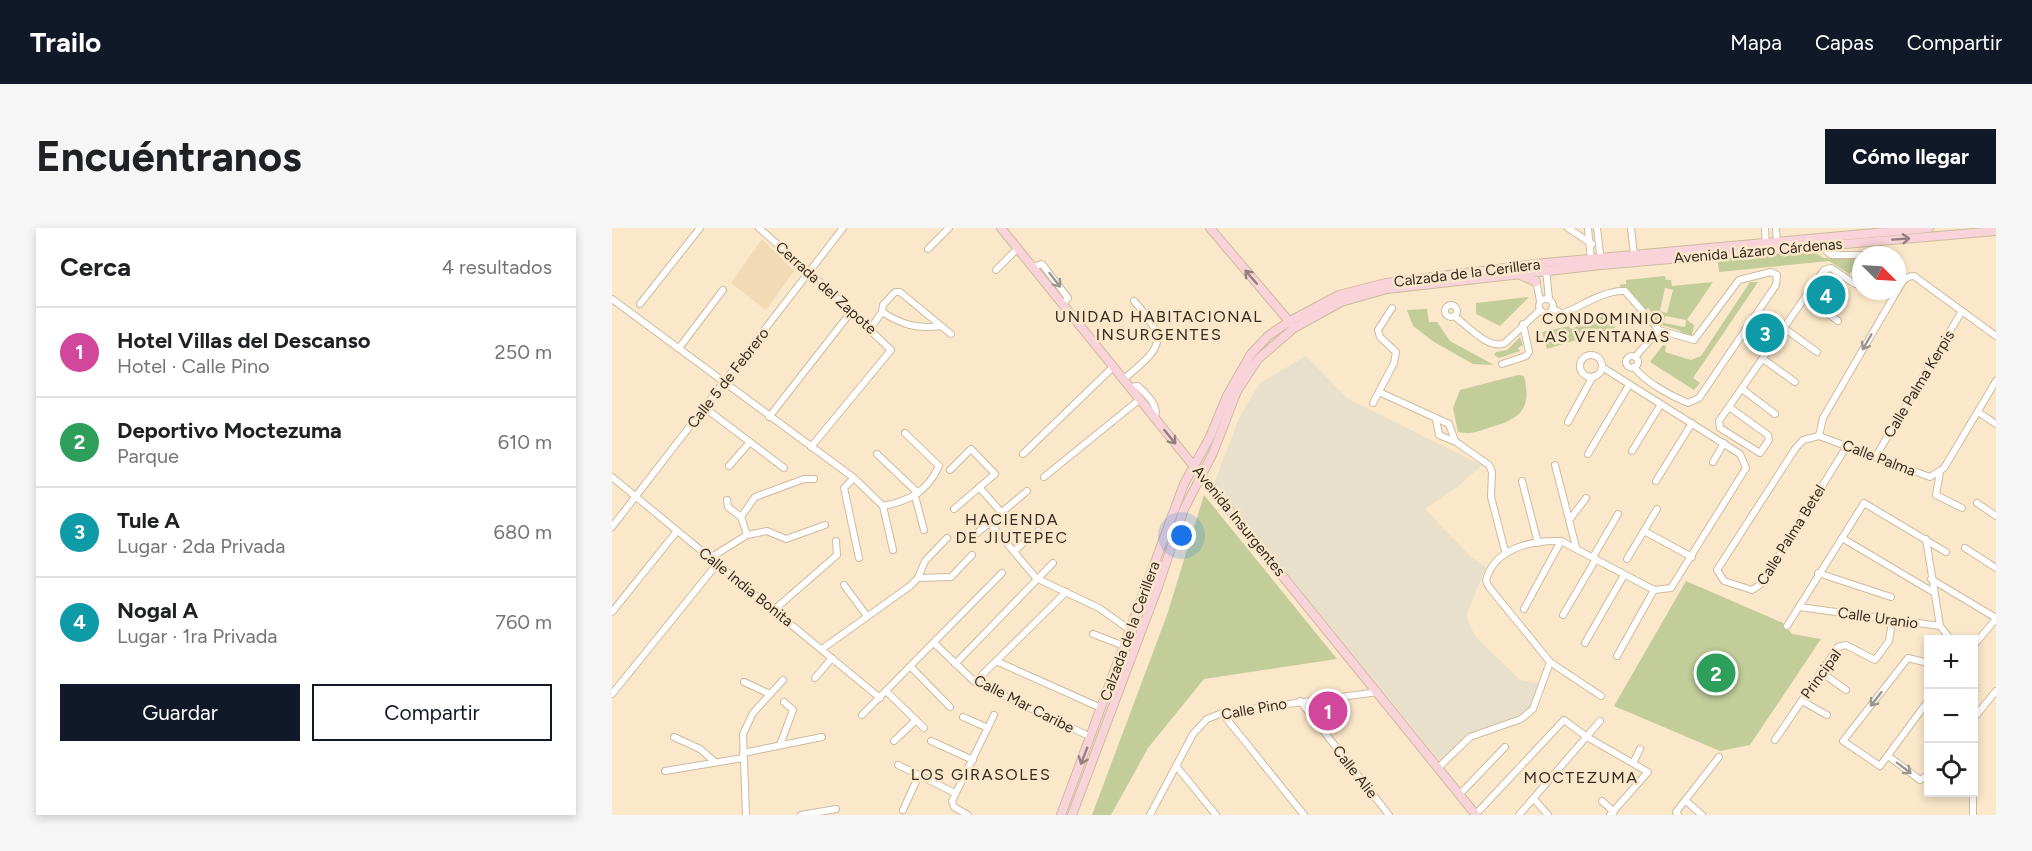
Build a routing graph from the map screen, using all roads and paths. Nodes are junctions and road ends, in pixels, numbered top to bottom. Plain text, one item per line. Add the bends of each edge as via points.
1 (700, 228) edge
2 (759, 228) edge
3 (843, 228) edge
4 (949, 228) edge
5 (1000, 228) edge
6 (1210, 228) edge
7 (1568, 228) edge
8 (1588, 228) edge
9 (1598, 228) edge
10 (1631, 228) edge
11 (1765, 228) edge
12 (1776, 228) edge
13 (1929, 228) edge
14 (1996, 231) edge
15 (1866, 234) edge
16 (1599, 243) junction
17 (1590, 244) junction
18 (1777, 245) junction
19 (1766, 246) junction
20 (1821, 246) junction
21 (928, 249) dead end
22 (1017, 249) junction
23 (1634, 254) junction
24 (1852, 255) edge
25 (1596, 262) junction
26 (1546, 267) junction
27 (996, 270) dead end
28 (809, 272) junction
29 (1534, 273) junction
30 (1906, 279) edge
31 (1852, 282) edge
32 (723, 290) dead end
33 (1805, 297) junction
34 (612, 299) edge
35 (1549, 299) junction
36 (1892, 300) edge
37 (1134, 301) dead end
38 (1540, 301) junction
39 (640, 304) dead end
40 (1392, 308) dead end
41 (1552, 308) junction
42 (1317, 309) junction
43 (1540, 310) junction
44 (1962, 311) junction
45 (852, 312) junction
46 (882, 312) junction
47 (929, 316) junction
48 (1454, 316) dead end
49 (1767, 321) dead end
50 (1838, 321) dead end
51 (1523, 324) junction
52 (1292, 325) junction
53 (941, 326) junction
54 (928, 327) junction
55 (870, 329) junction
56 (1659, 330) junction
57 (1783, 330) junction
58 (951, 334) dead end
59 (1996, 336) edge
60 (679, 348) junction
61 (1817, 352) dead end
62 (1763, 359) junction
63 (1502, 364) dead end
64 (1113, 367) junction
65 (1602, 367) junction
66 (1593, 376) junction
67 (1124, 379) junction
68 (1996, 381) edge
69 (1795, 382) dead end
70 (724, 383) junction
71 (1629, 385) junction
72 (1130, 387) junction
73 (1742, 389) junction
74 (1379, 392) junction
75 (1139, 400) junction
76 (1373, 403) dead end
77 (1661, 404) junction
78 (1729, 407) junction
79 (705, 408) junction
80 (1978, 412) junction
81 (1775, 414) dead end
82 (769, 417) junction
83 (1155, 418) junction
84 (1568, 422) dead end
85 (1440, 423) junction
86 (1692, 423) junction
87 (1996, 424) edge
88 (905, 433) dead end
89 (1448, 435) junction
90 (1819, 436) junction
91 (750, 442) junction
92 (1724, 443) junction
93 (1847, 446) junction
94 (811, 447) junction
95 (1632, 451) dead end
96 (877, 454) dead end
97 (1023, 454) dead end
98 (1588, 454) dead end
99 (1876, 456) junction
100 (1713, 462) dead end
101 (1193, 465) junction
102 (1555, 465) dead end
103 (729, 466) dead end
104 (784, 468) dead end
105 (950, 470) dead end
106 (1940, 472) junction
107 (1201, 474) junction
108 (612, 477) edge
109 (1044, 477) dead end
110 (854, 478) junction
111 (814, 479) dead end
112 (1522, 481) dead end
113 (1656, 481) dead end
114 (979, 487) junction
115 (1026, 491) dead end
116 (916, 494) junction
117 (636, 497) junction
118 (1586, 498) dead end
119 (727, 500) dead end
120 (1977, 503) dead end
121 (883, 506) junction
122 (1962, 508) dead end
123 (954, 509) dead end
124 (1657, 509) dead end
125 (1001, 512) junction
126 (1618, 514) dead end
127 (1996, 516) edge
128 (741, 517) junction
129 (1570, 519) junction
130 (989, 522) junction
131 (825, 525) dead end
132 (612, 527) edge
133 (924, 530) dead end
134 (677, 531) junction
135 (1038, 531) dead end
136 (1644, 531) junction
137 (976, 534) dead end
138 (747, 535) junction
139 (947, 538) dead end
140 (1842, 538) junction
141 (1926, 539) junction
142 (1562, 541) junction
143 (836, 542) dead end
144 (1538, 543) junction
145 (1576, 547) junction
146 (1965, 549) dead end
147 (893, 550) dead end
148 (1014, 551) junction
149 (1505, 551) junction
150 (1946, 552) dead end
151 (972, 555) dead end
152 (1692, 557) junction
153 (710, 558) junction
154 (859, 558) dead end
155 (1594, 558) junction
156 (1627, 559) dead end
157 (1053, 563) dead end
158 (717, 564) junction
159 (1996, 568) edge
160 (1002, 573) dead end
161 (1818, 573) junction
162 (1624, 576) junction
163 (918, 578) junction
164 (1036, 578) junction
165 (1931, 579) junction
166 (844, 585) dead end
167 (1654, 590) junction
168 (1066, 592) junction
169 (1933, 592) junction
170 (1891, 597) dead end
171 (1799, 607) junction
172 (775, 609) junction
173 (1524, 609) dead end
174 (612, 612) edge
175 (1563, 615) dead end
176 (867, 616) junction
177 (1996, 619) edge
178 (1892, 621) junction
179 (1787, 626) dead end
180 (1940, 626) junction
181 (1130, 630) junction
182 (1093, 634) dead end
183 (1948, 635) edge
184 (1978, 640) edge
185 (934, 643) junction
186 (1585, 643) dead end
187 (1124, 646) junction
188 (822, 649) junction
189 (1617, 656) dead end
190 (832, 658) junction
191 (996, 660) junction
192 (1550, 662) junction
193 (1924, 662) edge
194 (955, 664) junction
195 (911, 667) junction
196 (1821, 672) junction
197 (815, 678) dead end
198 (783, 680) dead end
199 (744, 682) dead end
200 (975, 682) junction
201 (1846, 690) dead end
202 (886, 691) junction
203 (1996, 691) edge
204 (1378, 692) junction
205 (612, 694) edge
206 (770, 694) junction
207 (1600, 696) dead end
208 (880, 698) junction
209 (1300, 701) junction
210 (1802, 701) junction
211 (784, 702) dead end
212 (950, 707) dead end
213 (1101, 708) junction
214 (1924, 708) edge
215 (1222, 713) junction
216 (1978, 713) edge
217 (862, 715) dead end
218 (994, 715) dead end
219 (1827, 716) dead end
220 (963, 717) dead end
221 (916, 720) junction
222 (1600, 721) dead end
223 (924, 728) dead end
224 (988, 728) junction
225 (674, 737) dead end
226 (822, 737) dead end
227 (1091, 737) junction
228 (1587, 737) junction
229 (1775, 740) dead end
230 (894, 741) dead end
231 (930, 741) dead end
232 (780, 745) junction
233 (1505, 747) dead end
234 (1640, 749) dead end
235 (743, 756) junction
236 (1888, 756) junction
237 (1719, 757) dead end
238 (973, 760) junction
239 (715, 762) junction
240 (1633, 763) junction
241 (898, 765) dead end
242 (1177, 767) junction
243 (1438, 767) junction
244 (665, 771) dead end
245 (919, 775) junction
246 (1924, 778) edge
247 (956, 793) junction
248 (1460, 794) junction
249 (1973, 797) edge
250 (1534, 800) junction
251 (1685, 800) junction
252 (1602, 801) dead end
253 (836, 809) dead end
254 (903, 810) dead end
255 (1612, 813) edge
256 (746, 815) edge
257 (801, 815) edge
258 (968, 815) edge
259 (1061, 815) edge
260 (1072, 815) edge
261 (1150, 815) edge
262 (1216, 815) edge
263 (1304, 815) edge
264 (1389, 815) edge
265 (1476, 815) edge
266 (1519, 815) edge
267 (1548, 815) edge
268 (1678, 815) edge
269 (1702, 815) edge
270 (1973, 815) edge

1 - 39 street
2 - 28 street, Cerrada del Zapote
3 - 28 street, Calle 5 de Febrero
4 - 21 street
5 - 22 main road, Avenida Insurgentes
52 -> 6 main road
7 - 17 street
8 - 17 street
9 - 16 street
10 - 23 street
11 - 19 street
12 - 18 street
13 - 15 main road, Avenida Lázaro Cárdenas
15 -> 14 main road, Avenida Lázaro Cárdenas
15 - 18 main road, Avenida Lázaro Cárdenas
15 - 20 main road, Avenida Lázaro Cárdenas
16 - 17 street
16 - 25 street
17 - 25 street
18 - 19 main road, Avenida Lázaro Cárdenas
18 - 20 main road, Avenida Lázaro Cárdenas
19 - 23 main road, Avenida Lázaro Cárdenas
19 - 25 main road, Avenida Lázaro Cárdenas
20 - 24 street via 1832,255
22 - 27 street
22 -> 64 main road, Avenida Insurgentes
23 - 25 main road, Avenida Lázaro Cárdenas
25 - 26 main road, Calzada de la Cerillera
26 - 29 main road, Calzada de la Cerillera
26 - 35 street
28 - 45 street, Cerrada del Zapote
28 - 70 street, Calle 5 de Febrero
29 - 38 street
29 - 42 main road, Calzada de la Cerillera via 1387,289
29 - 42 main road, Calzada de la Cerillera via 1386,283 1339,295
30 - 44 street via 1914,276
31 - 33 street via 1828,267
32 - 60 street
33 - 50 street
33 - 57 street
34 - 60 street
35 - 38 street
35 - 41 street
36 -> 90 street via 1823,418
37 - 67 street via 1155,328 1157,346
38 - 43 street
40 - 74 street via 1378,330 1396,352
41 - 43 street via 1548,313
41 - 56 street via 1567,312 1596,296 1625,291
42 - 52 main road, Calzada de la Cerillera
43 - 51 street
44 - 59 street
44 - 99 street, Calle Palma Kerpis
45 - 55 street, Cerrada del Zapote
45 - 82 street
46 - 47 street via 887,300 900,292
46 - 54 street via 903,325
46 - 55 street
47 - 53 street
47 - 54 street
48 - 51 street via 1498,346
49 - 57 street
51 - 63 street via 1529,352
52 - 101 main road, Calzada de la Cerillera via 1268,336 1251,354
52 - 107 main road, Calzada de la Cerillera via 1258,359 1237,391
53 - 54 street
53 - 58 street
55 - 94 street, Cerrada del Zapote via 891,350
56 - 56 street via 1697,339 1739,280 1771,272 1778,277 1694,401 1680,399 1634,367 1638,363 1635,357
57 - 61 street
57 - 62 street
60 - 70 street
62 - 69 street
62 - 73 street
64 - 67 main road, Avenida Insurgentes
64 - 97 street
65 - 66 street
65 - 66 street via 1598,357 1584,357 1581,370
65 - 71 street
66 - 84 street
67 - 72 main road, Avenida Insurgentes
68 - 80 street
70 - 79 street, Calle 5 de Febrero
70 - 82 street
71 - 77 street
71 - 98 street
72 - 75 main road, Avenida Insurgentes
72 - 83 street via 1138,386 1154,404
73 - 78 street
73 - 81 street
74 - 76 street
74 - 85 street
75 - 83 main road, Avenida Insurgentes
75 - 109 street
77 - 86 street
77 - 95 street
78 - 78 street via 1719,426 1760,453 1768,435
79 - 91 street
79 - 117 street, Calle 5 de Febrero
80 - 87 street
80 - 106 street
82 - 94 street
83 -> 101 main road, Avenida Insurgentes
85 - 89 street via 1438,433
85 - 89 street via 1451,426
86 - 92 street
86 - 113 street
88 - 116 street via 939,466
89 - 149 street via 1489,465 1491,497
90 - 93 street, Calle Palma
90 - 93 street, Calle Palma Betel via 1803,440 1795,449 1717,570 1724,581 1752,590 1761,584
91 - 103 street
91 - 104 street
92 - 100 street
92 - 152 street via 1740,454 1746,468
93 - 99 street, Calle Palma
94 - 110 street
96 - 116 street
99 - 106 street, Calle Palma via 1923,476
101 - 107 main road, Avenida Insurgentes
101 - 181 main road, Calzada de la Cerillera
102 - 129 street
105 - 114 street via 971,449 994,474
106 - 122 street via 1936,495
107 - 204 main road, Avenida Insurgentes
107 - 260 main road, Calzada de la Cerillera via 1184,509
108 - 117 street, Calle India Bonita
110 - 121 street
110 - 154 street via 844,488
111 - 128 street via 754,497
112 - 144 street
114 - 123 street
114 - 125 street
115 - 125 street
116 - 121 street via 906,502
116 - 133 street
117 - 132 street, Calle 5 de Febrero
117 - 134 street, Calle India Bonita
118 - 129 street
119 - 128 street via 728,507
120 - 127 street
121 - 147 street
124 - 136 street
125 - 130 street
126 - 155 street
128 - 138 street
129 - 145 street
130 - 137 street
130 - 148 street
131 - 138 street via 786,539 767,531
134 - 153 street, Calle India Bonita
134 - 174 street
135 - 148 street
136 - 152 street
136 - 156 street
138 - 153 street
139 - 163 street via 925,561
140 - 141 street via 1864,503
140 - 161 street
140 - 169 street
141 - 150 street
141 - 165 street
142 - 144 street
142 - 145 street
142 - 173 street
143 - 172 street via 837,555
144 - 149 street
145 - 155 street
146 - 159 street
148 - 164 street
149 - 192 street via 1492,565 1486,581
151 - 163 street via 951,577
152 - 167 street via 1671,588
153 - 158 street, Calle India Bonita
155 - 162 street
155 - 175 street
157 - 164 street
158 - 172 street, Calle India Bonita
158 - 205 street
160 - 185 street
161 - 170 street
161 - 171 street
162 - 167 street
162 - 186 street
163 - 176 street
164 - 168 street
164 - 194 street
165 - 169 street
165 - 177 street
166 - 176 street
167 - 189 street
168 - 181 street via 1099,608
168 - 191 street
169 - 180 street
171 - 178 street, Calle Uranio
171 - 179 street
172 - 188 street, Calle India Bonita
176 - 188 street
177 - 184 street
178 - 180 street, Calle Uranio
178 - 196 street, Principal via 1889,641 1875,660 1843,645
180 - 183 street, Calle Uranio
181 - 187 main road, Calzada de la Cerillera
182 - 187 street
185 - 194 street, Calle Mar Caribe
185 - 195 street
187 - 213 main road, Calzada de la Cerillera
188 - 190 street, Calle India Bonita
190 - 197 street
190 - 208 street, Calle India Bonita
191 - 200 street
191 - 213 street
192 - 207 street
192 - 243 street via 1528,714 1470,737
193 -> 236 street via 1908,658 1843,741 1880,766
194 - 200 street, Calle Mar Caribe
195 - 202 street
195 - 212 street
196 - 201 street
196 - 210 street, Principal
198 - 206 street
199 - 206 street
200 - 227 street, Calle Mar Caribe
202 - 208 street
202 - 221 street
203 - 216 street
204 - 209 street, Calle Pino
204 - 243 main road, Avenida Insurgentes
206 - 235 street via 753,713 743,734
208 - 217 street
209 - 215 street, Calle Pino
209 - 264 street, Calle Alie
210 - 219 street
210 - 229 street, Principal
211 - 232 street via 793,710
213 - 227 main road, Calzada de la Cerillera
214 - 236 street
215 - 242 street, Calle Pino via 1207,719 1192,734
215 - 263 street
218 - 224 street
220 - 224 street
221 - 223 street
221 - 230 street
222 - 228 street
224 - 238 street
225 - 239 street via 700,749
226 - 232 street
227 -> 259 main road, Calzada de la Cerillera
228 - 240 street
228 - 250 street
228 - 265 street via 1563,720
231 - 238 street
232 - 235 street
233 - 248 street
234 - 240 street
235 - 239 street
235 - 256 street
236 -> 246 street via 1920,780
237 - 251 street
238 - 247 street
239 - 244 street
240 - 255 street via 1648,772
241 - 245 street
242 - 261 street, Calle Pino
242 - 262 street
243 - 248 main road, Avenida Insurgentes
245 - 247 street
245 - 254 street
247 - 258 street via 954,807
248 - 265 main road, Avenida Insurgentes
249 - 270 street
250 - 266 street
250 - 267 street
251 - 268 street via 1676,812
251 - 269 street
252 - 255 street
253 - 257 street

